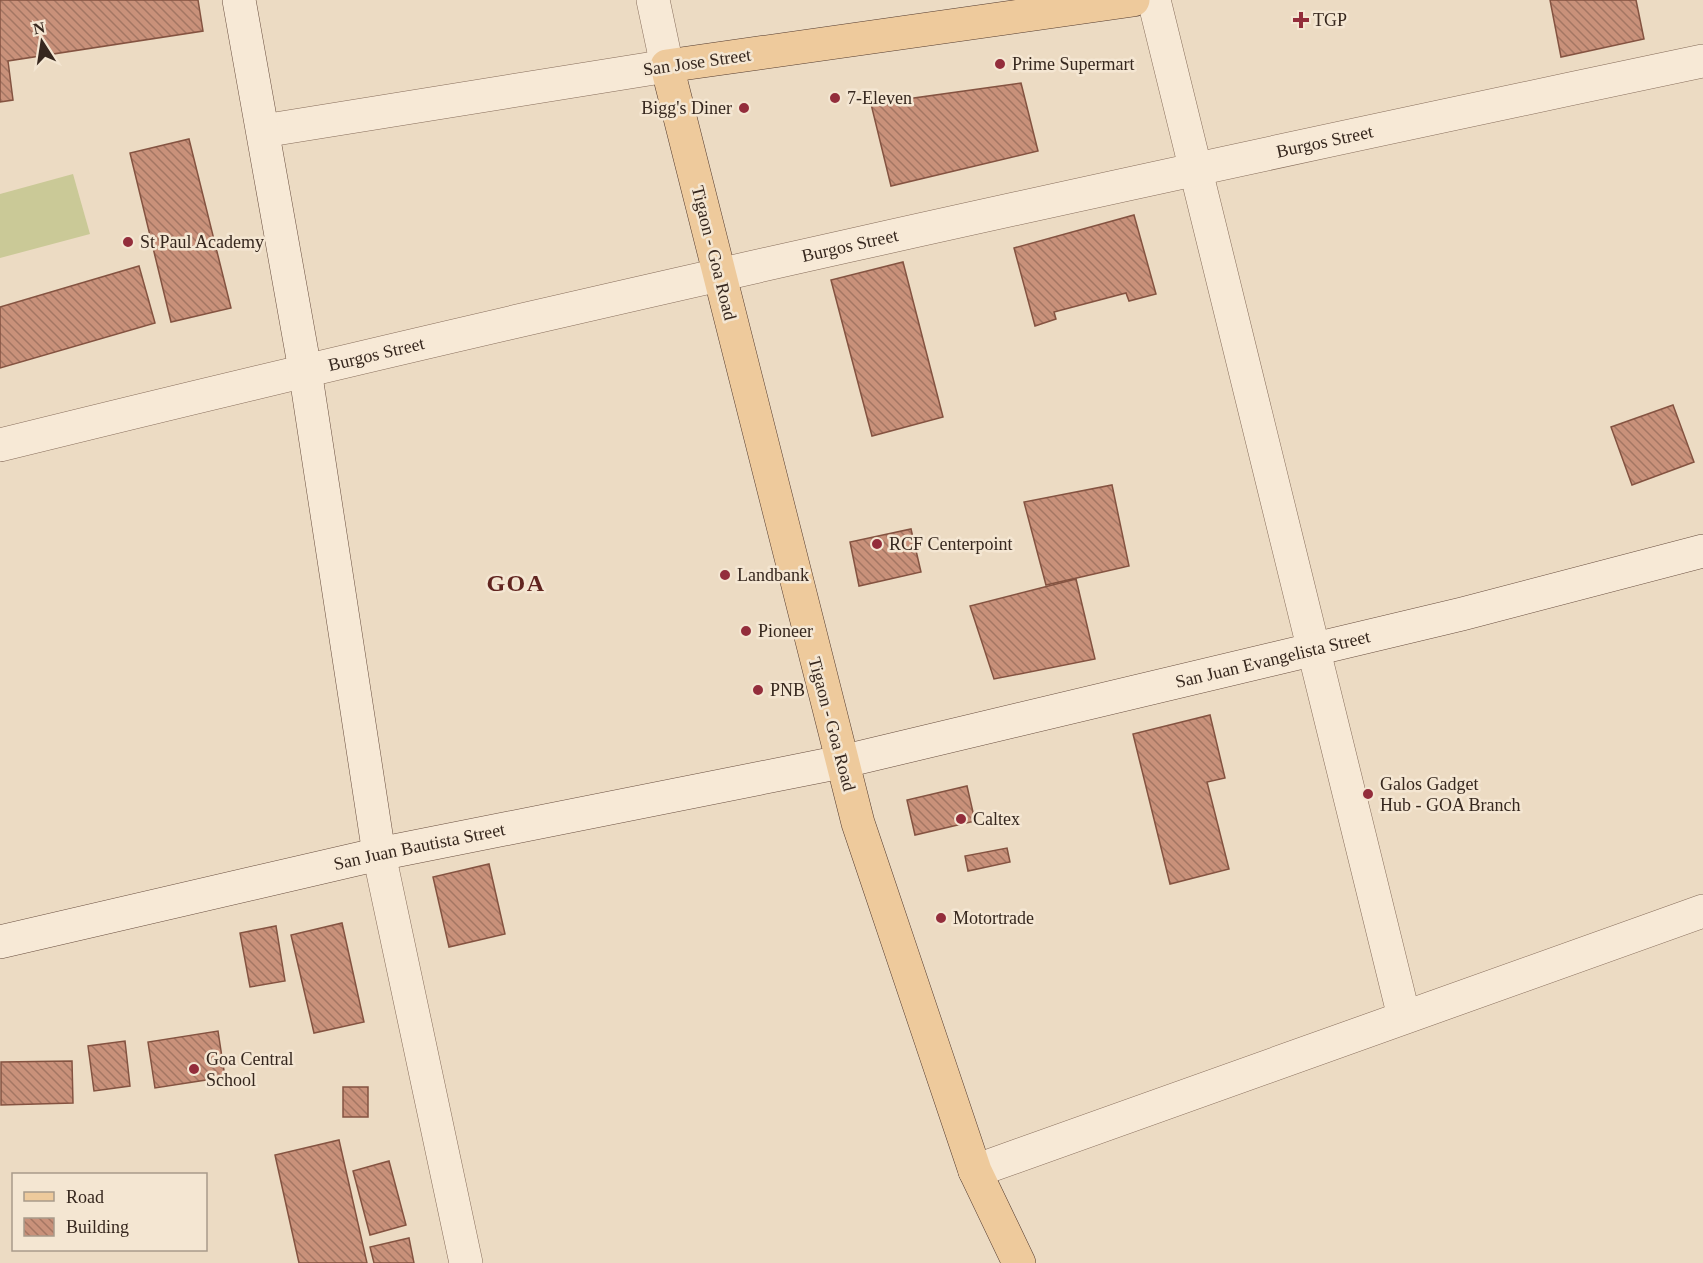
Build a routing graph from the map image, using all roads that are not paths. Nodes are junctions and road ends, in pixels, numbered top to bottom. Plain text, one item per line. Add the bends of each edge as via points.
1 (239, 0) edge
2 (653, 0) edge
3 (1133, 0) edge
4 (1154, 0) edge
5 (1703, 61) edge
6 (667, 66) junction
7 (263, 131) junction
8 (1196, 168) junction
9 (719, 273) junction
10 (305, 369) junction
11 (0, 445) edge
12 (1703, 551) edge
13 (1312, 650) junction
14 (841, 762) junction
15 (378, 854) junction
16 (1703, 911) edge
17 (0, 942) edge
18 (1404, 1017) junction
19 (975, 1171) junction
20 (466, 1263) edge
21 (1020, 1263) edge

1 - 7 street
2 - 6 street
3 - 6 main road, San Jose Street
4 - 8 street
5 - 8 street, Burgos Street
6 - 7 street, San Jose Street
6 - 9 main road, Tigaon - Goa Road
7 - 10 street
8 - 9 street, Burgos Street
8 - 13 street
9 - 10 street, Burgos Street
9 - 14 main road, Tigaon - Goa Road
10 - 11 street, Burgos Street
10 - 15 street
12 - 13 street, San Juan Evangelista Street
13 - 14 street, San Juan Evangelista Street
13 - 18 street
14 - 15 street, San Juan Bautista Street
14 - 19 main road, Tigaon - Goa Road
15 - 17 street, San Juan Bautista Street
15 - 20 street
16 - 18 street
18 - 19 street
19 - 21 main road, Tigaon - Goa Road

